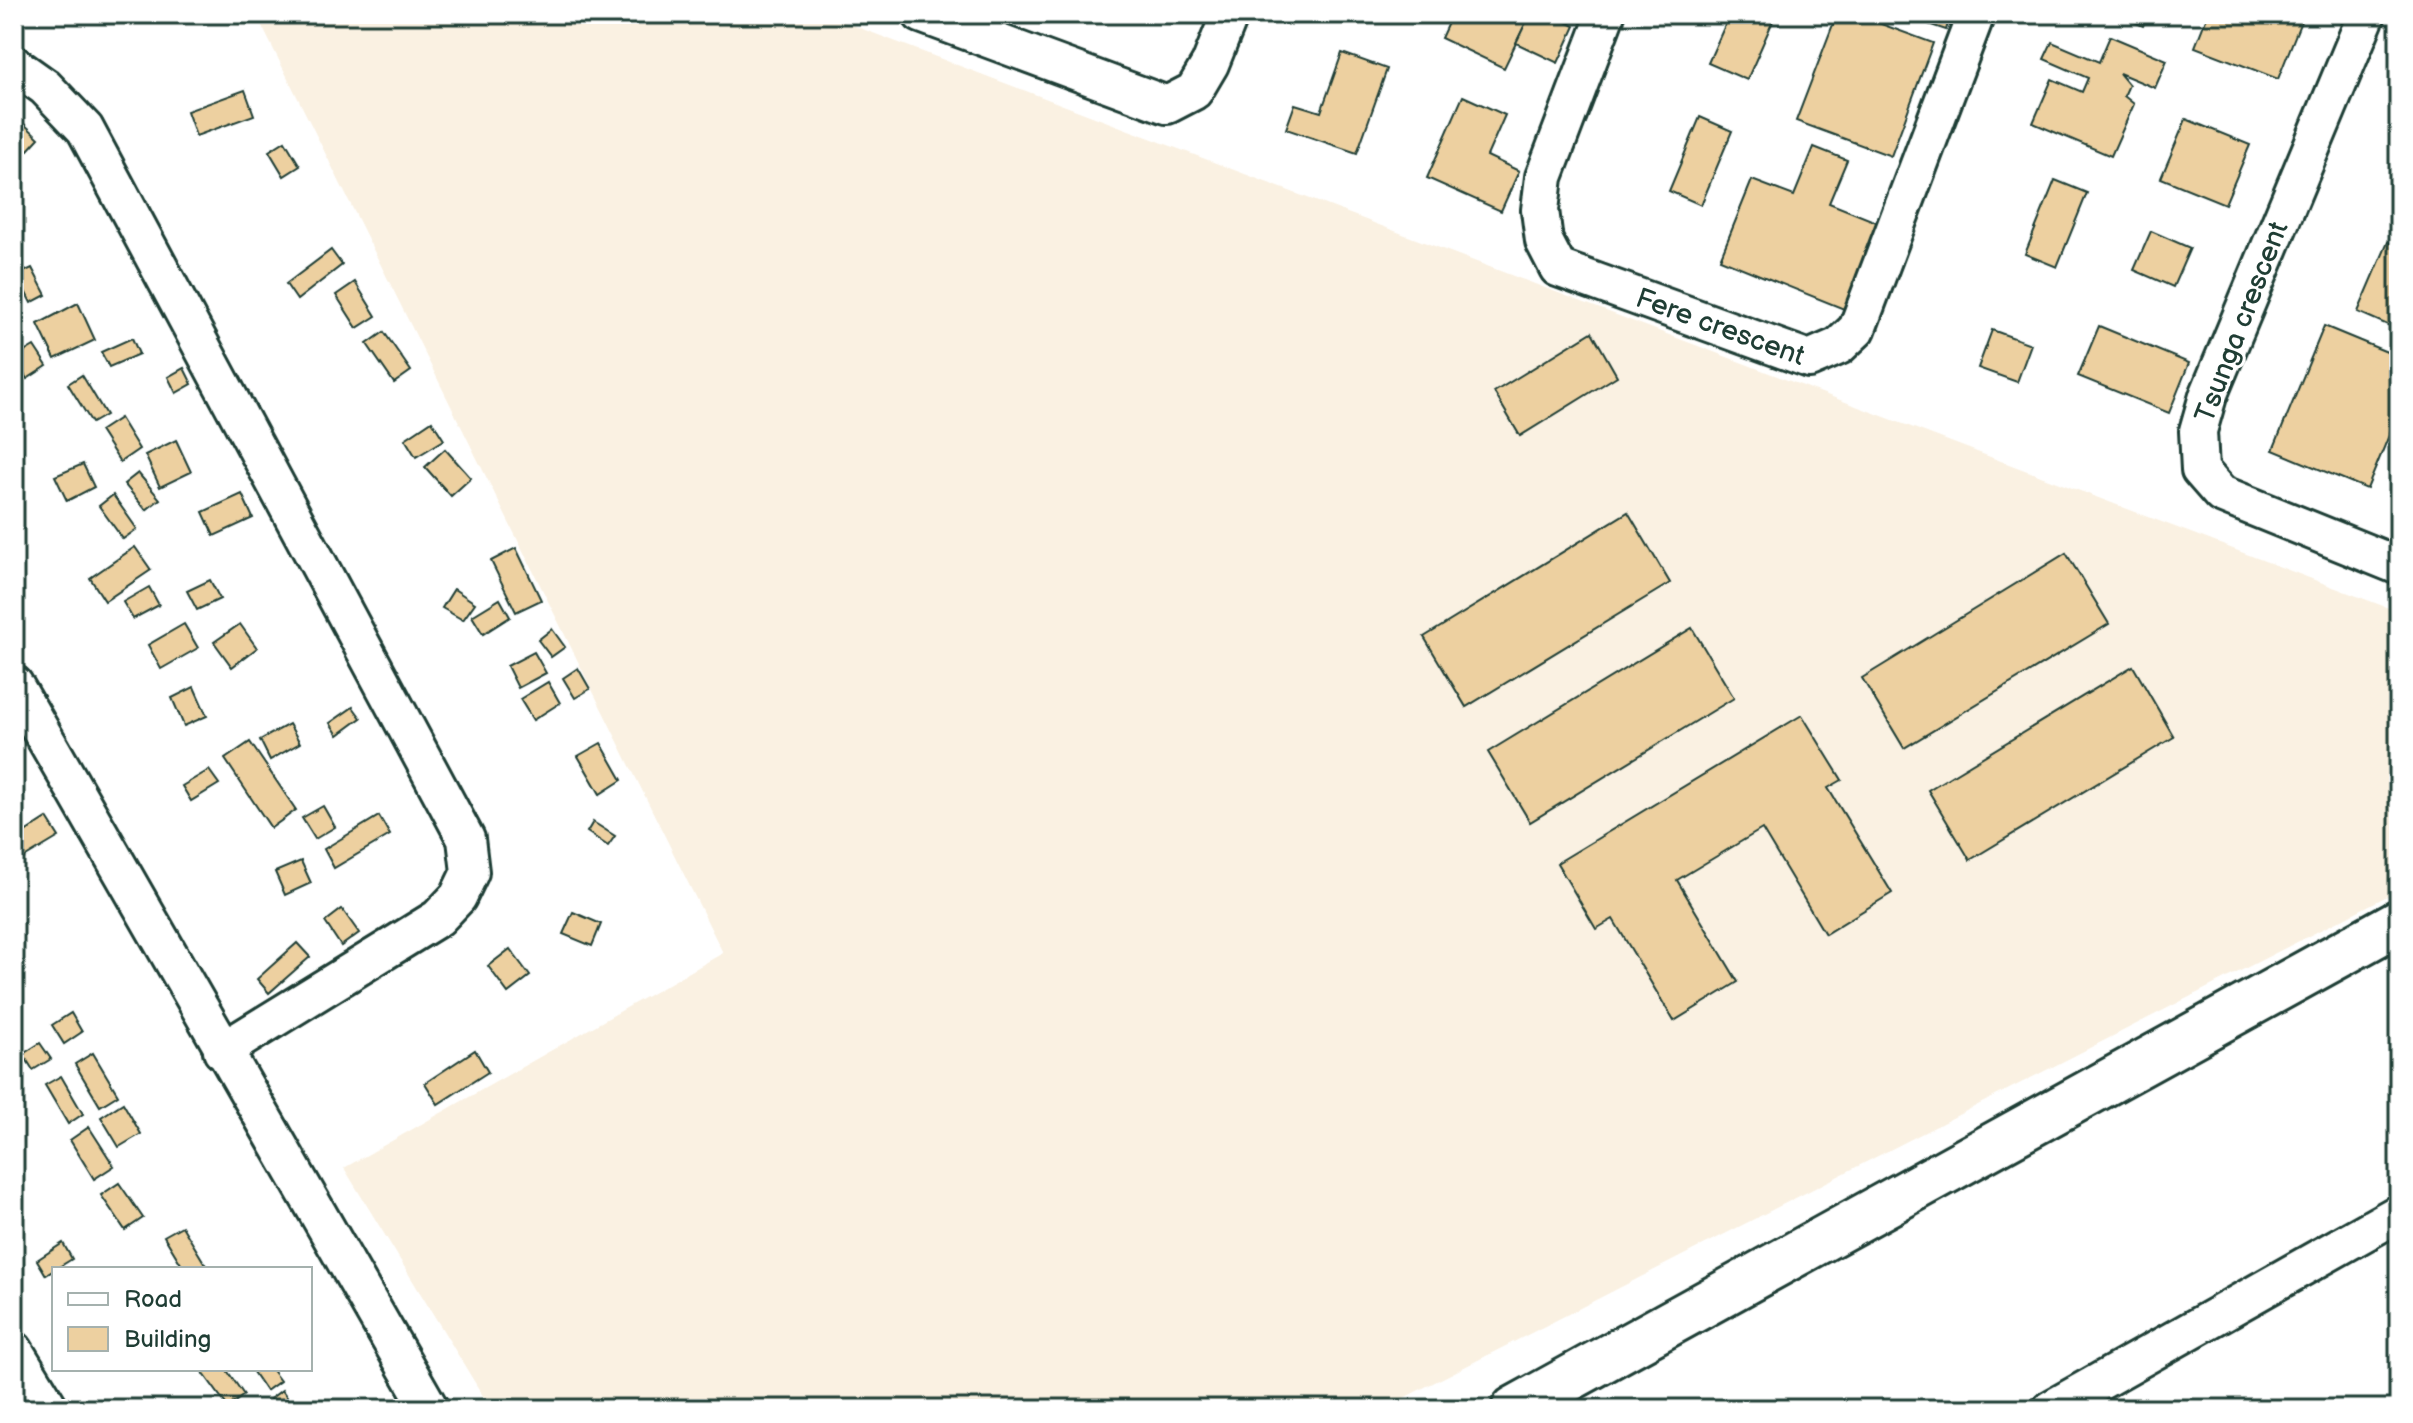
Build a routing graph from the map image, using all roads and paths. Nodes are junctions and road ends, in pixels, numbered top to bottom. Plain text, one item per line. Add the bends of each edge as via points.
1 (921, 14) edge
2 (1230, 14) edge
3 (1606, 14) edge
4 (1976, 14) edge
5 (2367, 14) edge
6 (14, 65) edge
7 (2399, 566) edge
8 (14, 684) edge
9 (2399, 922) edge
10 (222, 1051) junction
11 (2399, 1213) edge
12 (14, 1350) edge
13 (50, 1409) edge
14 (430, 1409) edge
15 (1514, 1409) edge
16 (2051, 1409) edge

1 - 2 street via 1167,105 1194,91
3 - 4 street, Fere crescent via 1544,177 1544,241 1558,268 1809,359 1839,346 1857,329
5 - 7 street, Tsunga crescent via 2208,396 2198,431 2200,470 2221,494
6 - 10 street via 45,87 85,129 466,839 470,872 458,897 438,918
8 - 10 street
9 - 15 street
10 - 14 street
11 - 16 street
12 - 13 street

